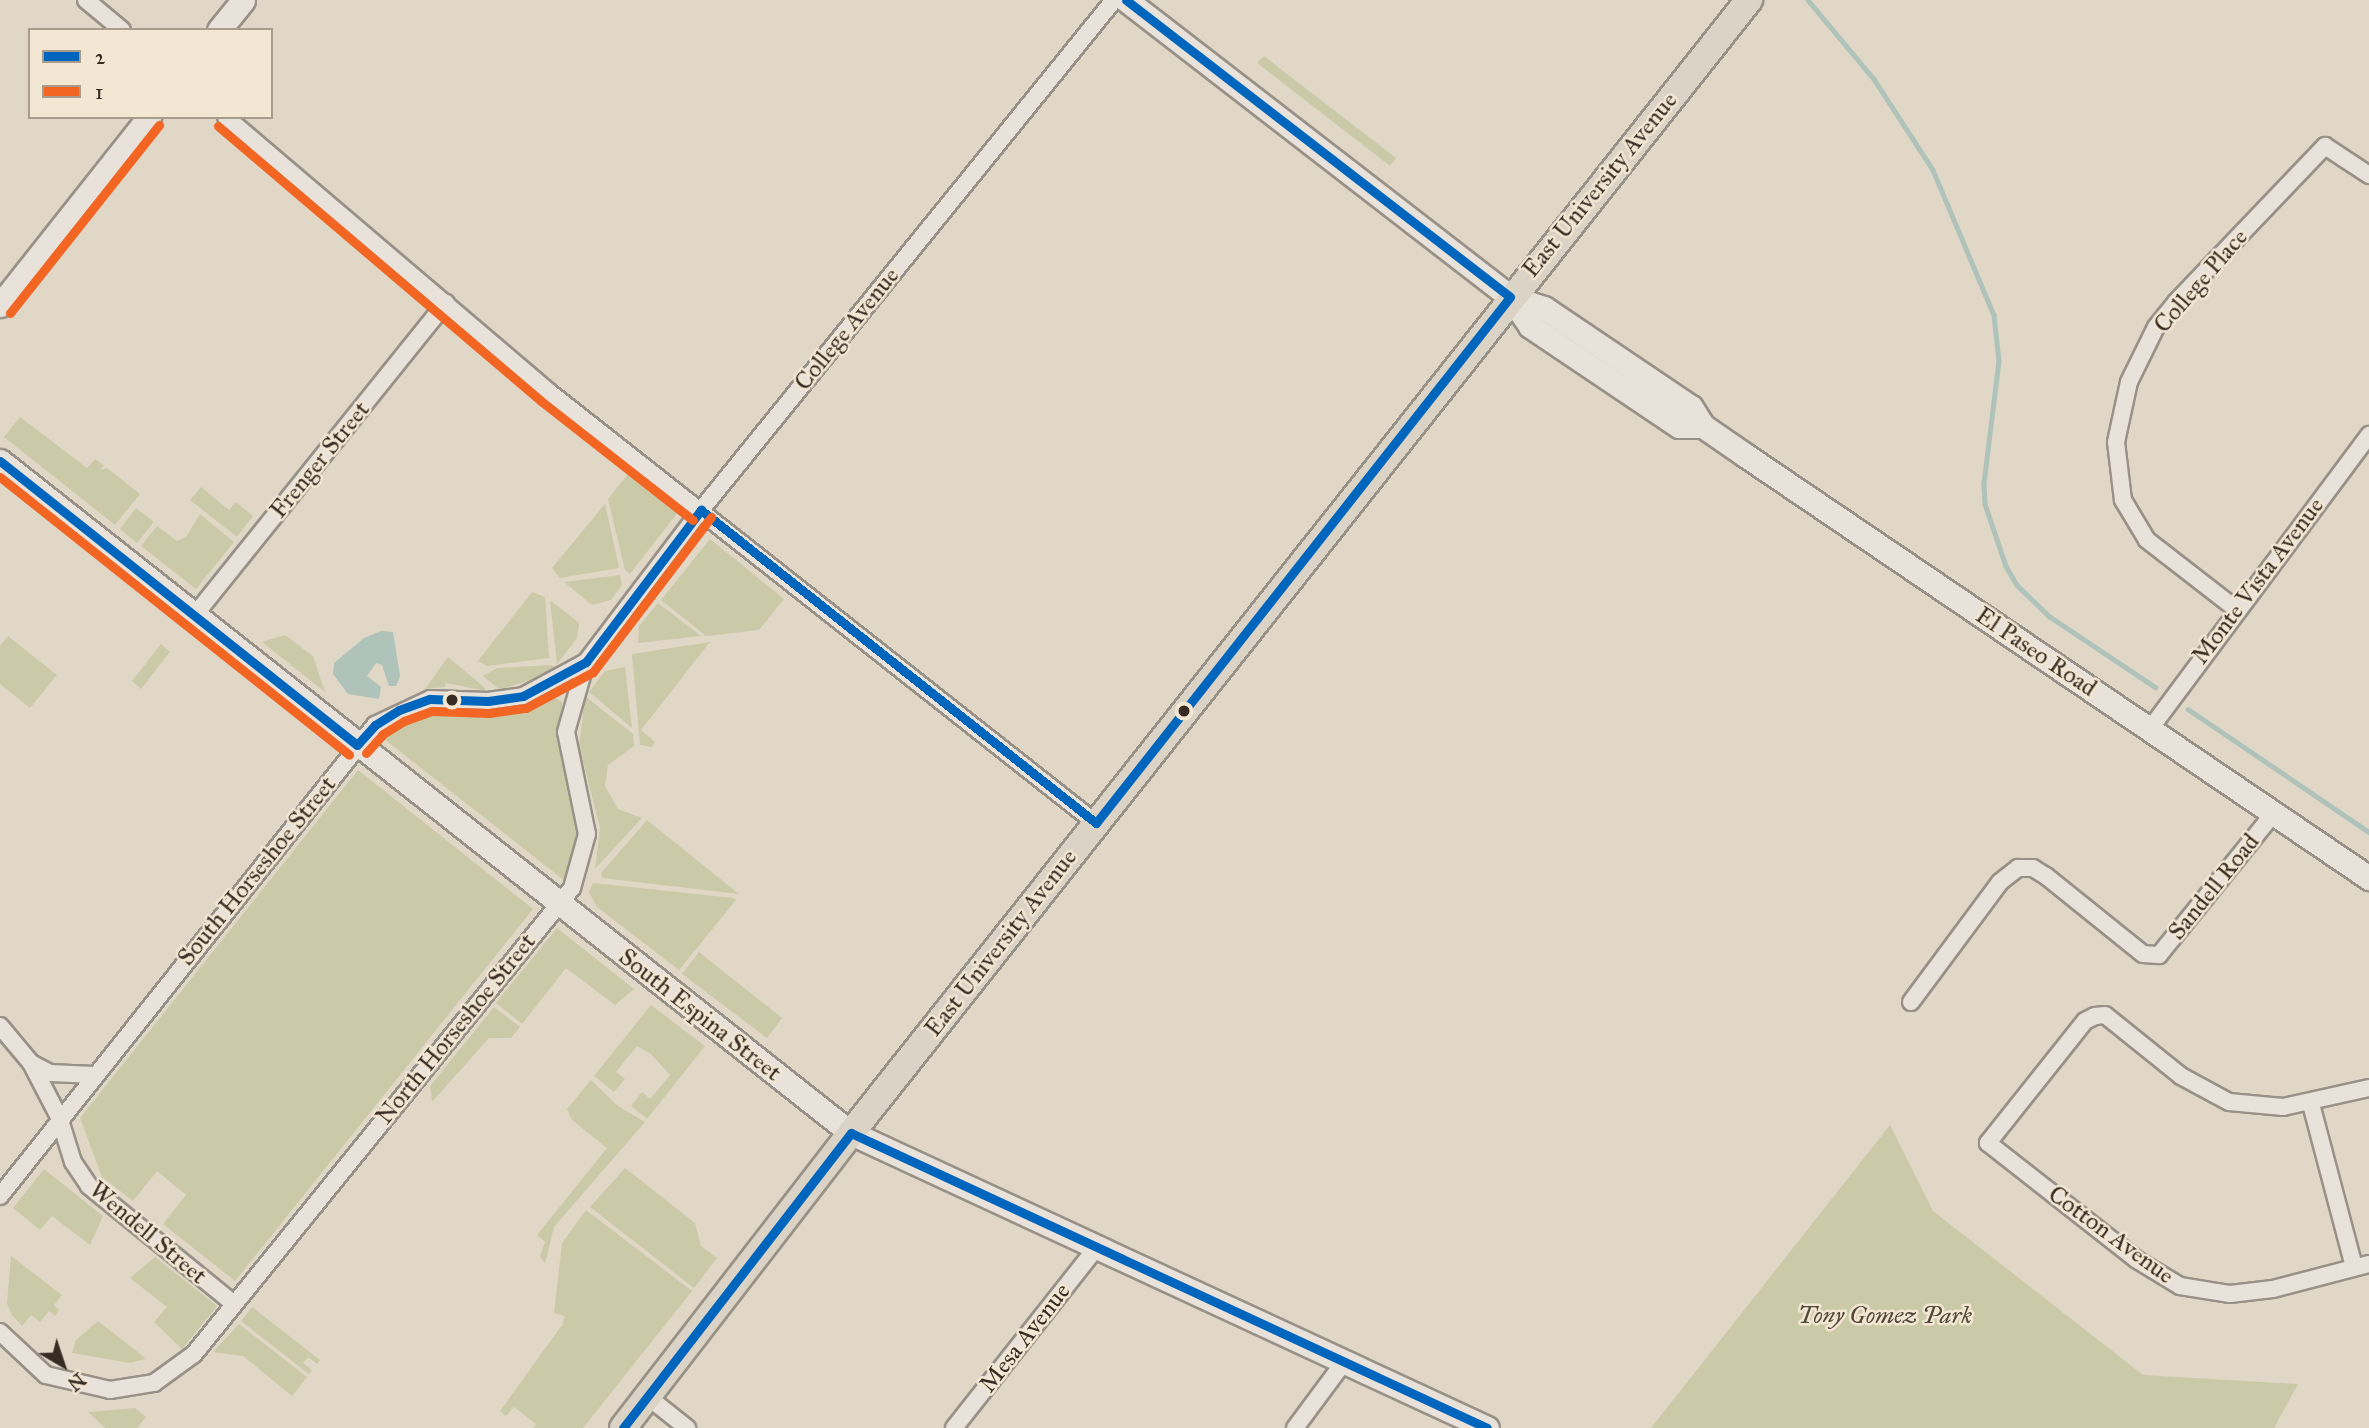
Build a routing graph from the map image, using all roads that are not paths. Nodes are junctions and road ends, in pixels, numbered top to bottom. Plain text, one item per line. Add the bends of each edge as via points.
1 (86, 0) edge
2 (243, 0) edge
3 (1114, 0) edge
4 (1126, 0) edge
5 (1749, 0) edge
6 (120, 28) edge
7 (221, 28) edge
8 (147, 119) edge
9 (228, 119) edge
10 (2369, 175) edge
11 (1510, 297) junction
12 (446, 303) junction
13 (0, 305) edge
14 (2369, 435) edge
15 (0, 461) edge
16 (701, 510) junction
17 (2236, 608) junction
18 (194, 617) junction
19 (586, 662) junction
20 (2150, 729) junction
21 (357, 745) junction
22 (2274, 813) junction
23 (1097, 823) junction
24 (2369, 878) edge
25 (557, 905) junction
26 (1910, 1002) dead end
27 (0, 1026) edge
28 (31, 1063) junction
29 (94, 1075) junction
30 (2369, 1088) edge
31 (2311, 1104) junction
32 (59, 1117) junction
33 (851, 1133) junction
34 (0, 1196) edge
35 (1096, 1248) junction
36 (2362, 1266) edge
37 (233, 1303) junction
38 (0, 1332) edge
39 (1344, 1362) junction
40 (648, 1397) junction
41 (623, 1428) edge
42 (687, 1428) edge
43 (954, 1428) edge
44 (1294, 1428) edge
45 (1487, 1428) edge

1 - 6 street
2 - 7 street
3 - 16 street, College Avenue
4 - 11 street, El Paseo Road
5 - 11 main road, East University Avenue
8 - 13 street
9 - 12 street
10 - 17 street, College Place via 2325,146 2176,302 2156,327 2129,382 2116,442 2123,500 2147,540
11 - 20 street, El Paseo Road via 1544,308 1691,407 1703,426
11 - 23 main road, East University Avenue
12 - 16 street via 549,392
12 - 18 street, Frenger Street
14 - 17 street, Monte Vista Avenue
15 - 18 street, South Espina Street
16 - 19 street, College Avenue
16 - 23 street
17 - 20 street, Monte Vista Avenue
18 - 21 street, South Espina Street
19 - 21 street, South Horseshoe Street via 523,696 488,701 430,699 409,706 375,725
19 - 25 street, North Horseshoe Street via 566,732 571,771 583,809 586,847 572,888
20 - 22 street, El Paseo Road
21 - 25 street, South Espina Street
21 - 29 street, South Horseshoe Street
22 - 24 street, El Paseo Road
22 - 26 street, Sandell Road via 2159,955 2143,954 2046,876 2033,868 2018,868 2000,882
23 - 33 main road, East University Avenue
25 - 33 street, South Espina Street
25 - 37 street, North Horseshoe Street
27 - 28 street, Wendell Street
28 - 29 street via 50,1073
28 - 32 street, Wendell Street
29 - 32 street, South Horseshoe Street
30 - 31 street
31 - 36 street
31 - 36 street, Cotton Avenue via 2259,1107 2217,1097 2105,1016 2085,1021 1989,1143 2137,1260 2180,1286 2230,1294 2273,1289
32 - 34 street, South Horseshoe Street
32 - 37 street, Wendell Street via 68,1152 89,1186
33 - 35 street, South Espina Street
33 - 40 main road, East University Avenue
35 - 39 street, South Espina Street
35 - 43 street, Mesa Avenue
37 - 38 street, North Horseshoe Street via 173,1374 154,1383 110,1390 46,1375
39 - 44 street
39 - 45 street, South Espina Street
40 - 41 main road, East University Avenue
40 - 42 street

